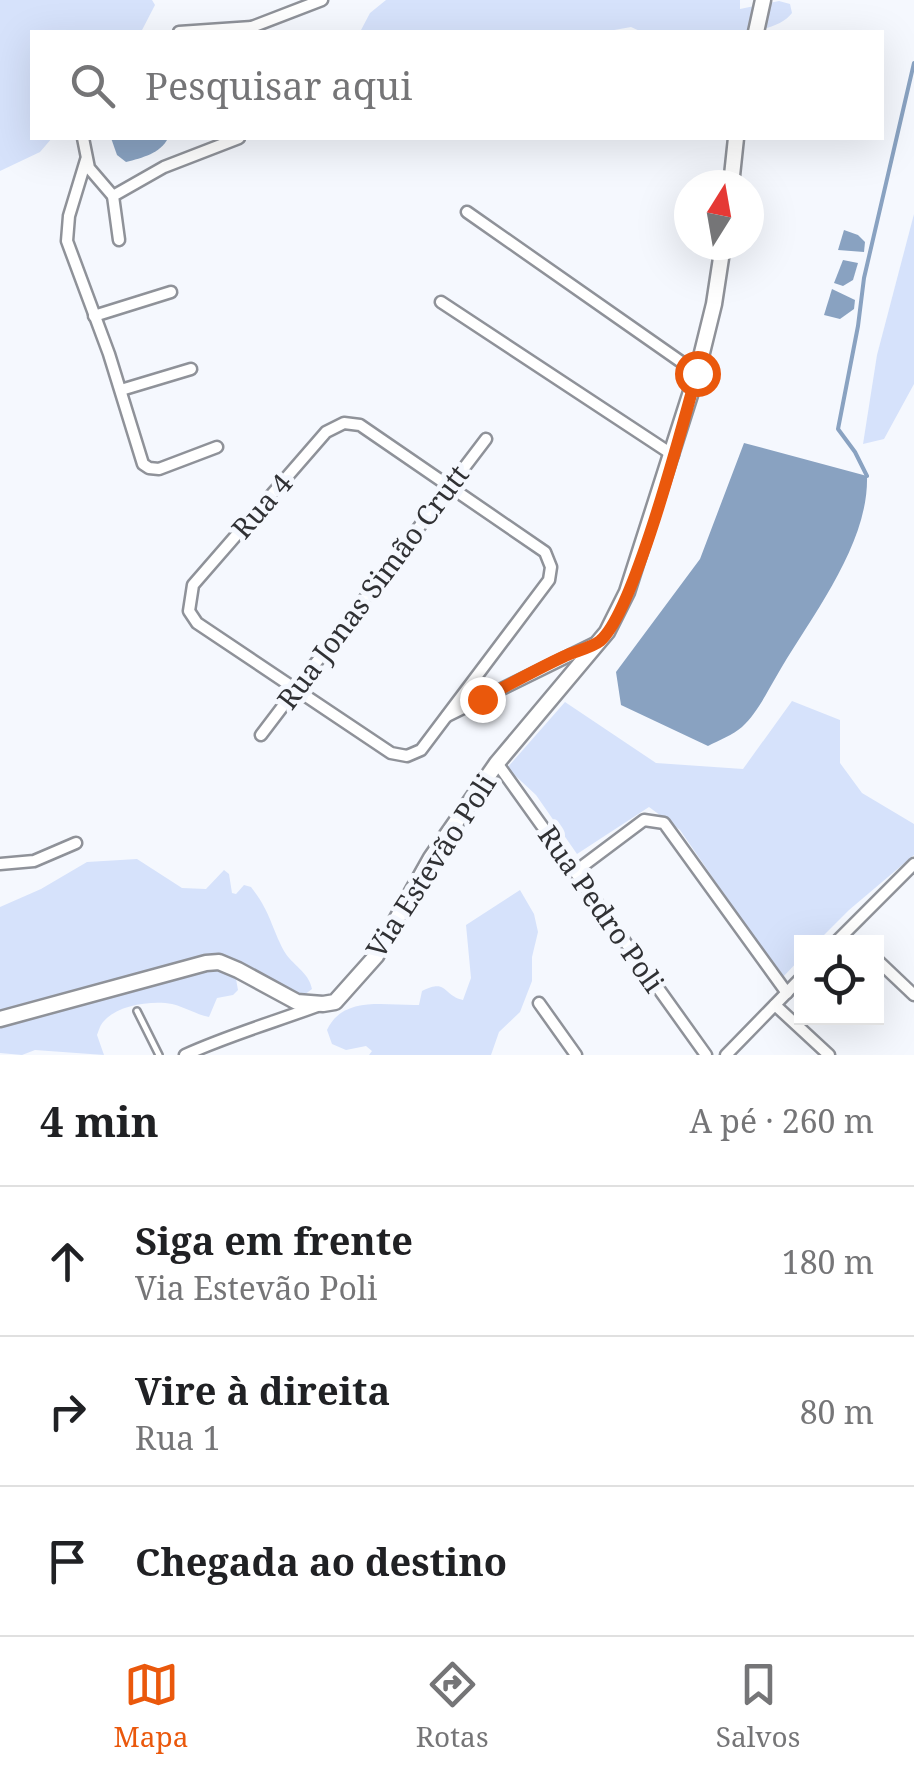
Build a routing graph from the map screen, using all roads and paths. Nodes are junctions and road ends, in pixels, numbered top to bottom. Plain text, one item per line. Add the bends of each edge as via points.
1 (322, 0) edge
2 (763, 0) edge
3 (253, 30) edge
4 (756, 30) edge
5 (83, 140) edge
6 (234, 140) edge
7 (736, 140) edge
8 (733, 170) edge
9 (88, 173) junction
10 (112, 196) junction
11 (467, 212) dead end
12 (119, 240) dead end
13 (721, 260) edge
14 (171, 292) dead end
15 (440, 302) dead end
16 (94, 316) junction
17 (192, 369) dead end
18 (697, 373) junction
19 (121, 390) junction
20 (486, 438) dead end
21 (217, 446) dead end
22 (674, 454) junction
23 (449, 487) junction
24 (599, 642) junction
25 (476, 674) junction
26 (296, 690) junction
27 (482, 699) junction
28 (446, 716) junction
29 (260, 735) dead end
30 (497, 763) junction
31 (76, 842) dead end
32 (0, 864) edge
33 (914, 864) edge
34 (576, 871) junction
35 (847, 932) junction
36 (844, 935) edge
37 (851, 935) edge
38 (884, 967) edge
39 (794, 985) edge
40 (786, 992) junction
41 (914, 995) edge
42 (539, 1003) dead end
43 (323, 1004) junction
44 (775, 1004) junction
45 (138, 1011) dead end
46 (0, 1019) edge
47 (572, 1053) edge
48 (159, 1055) edge
49 (185, 1055) edge
50 (706, 1055) edge
51 (726, 1055) edge
52 (829, 1055) edge

1 - 3 street
2 - 4 main road
5 - 9 street
6 - 10 street
7 - 8 main road
9 - 10 street
9 - 16 street via 69,216 67,241
10 - 12 street
11 - 18 street
13 - 18 main road, Via Estevão Poli
14 - 16 street
15 - 22 street
16 - 19 street
17 - 19 street
18 - 22 main road, Via Estevão Poli
19 - 21 street via 146,467 159,469
20 - 23 street, Rua Jonas Simão Crutt
22 - 24 main road, Via Estevão Poli via 628,592
23 - 25 street via 545,552 551,567 549,580
23 - 26 street, Rua Jonas Simão Crutt
23 - 26 street, Rua 4 via 360,425 344,423 326,432 194,585 189,611 197,623
24 - 27 street
24 - 30 main road, Via Estevão Poli
25 - 27 street
25 - 28 street
26 - 28 street via 391,754 421,750
26 - 29 street, Rua Jonas Simão Crutt
27 - 28 street
30 - 34 street, Rua Pedro Poli
30 - 43 main road, Via Estevão Poli via 376,956 335,1002
31 - 32 street via 34,861
33 - 35 street
34 - 40 street via 644,820 664,823
34 - 50 street, Rua Pedro Poli
35 - 36 street
35 - 37 street
38 - 41 street
39 - 40 street
40 - 44 street
42 - 47 street
43 - 46 main road via 297,1002 220,962
43 - 49 street
44 - 51 street
44 - 52 street
45 - 48 lane

